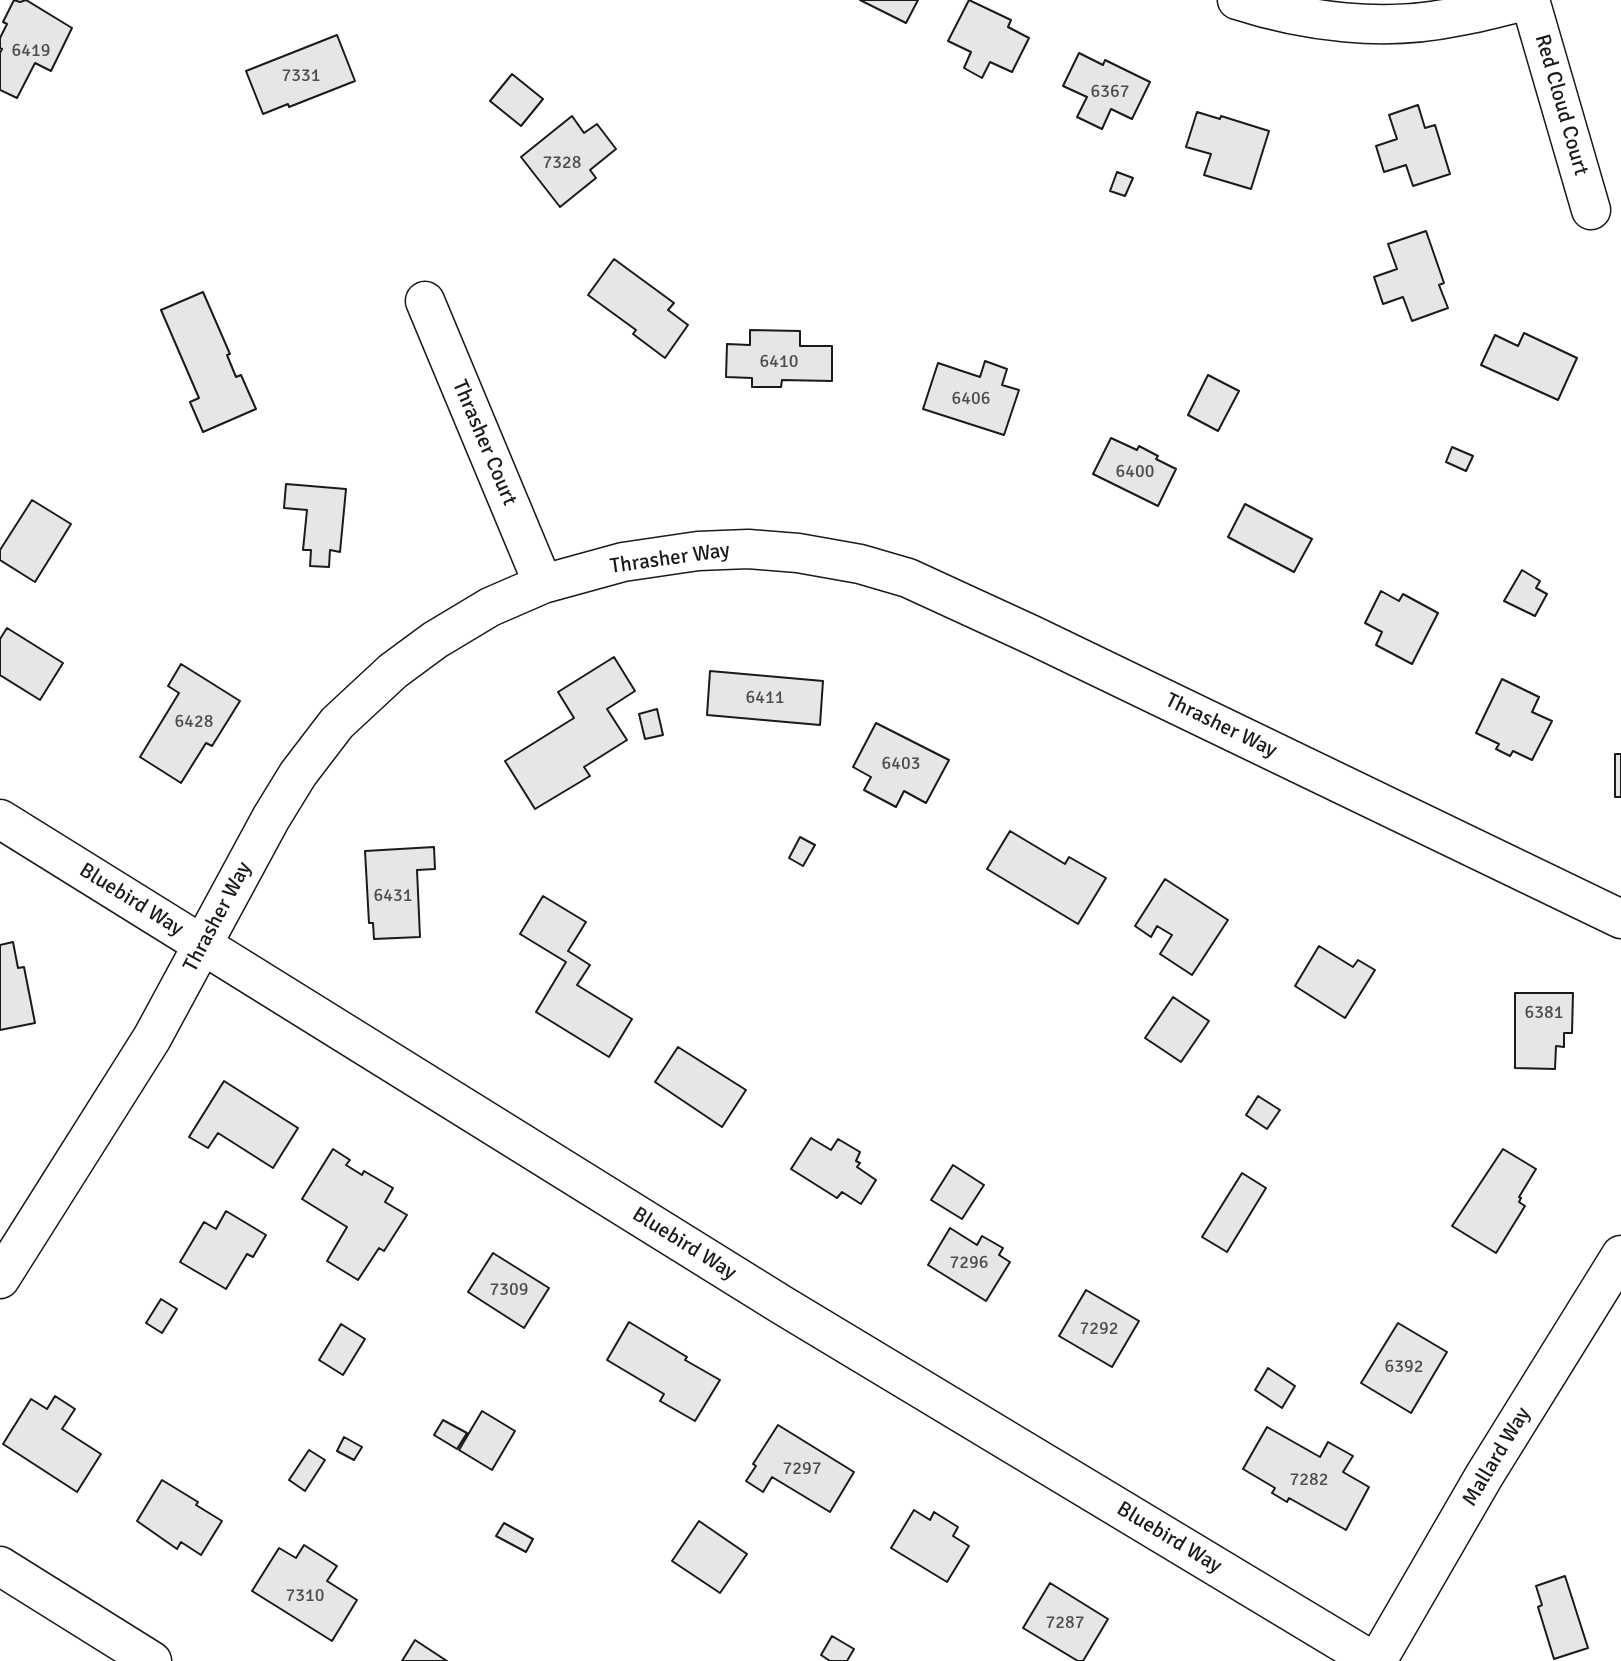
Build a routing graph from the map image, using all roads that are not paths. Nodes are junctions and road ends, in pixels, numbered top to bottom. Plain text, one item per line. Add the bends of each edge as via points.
1 (1237, 0) edge
2 (1529, 0) edge
3 (1591, 210) dead end
4 (425, 301) dead end
5 (543, 584) junction
6 (0, 819) edge
7 (1621, 919) edge
8 (203, 944) junction
9 (1621, 1255) edge
10 (0, 1279) edge
11 (0, 1566) edge
12 (152, 1661) edge
13 (1375, 1661) edge

1 - 2 street via 1327,20 1390,23 1453,18
2 - 3 street, Red Cloud Court
4 - 5 street, Thrasher Court
5 - 7 street, Thrasher Way via 623,562 748,549 848,562 908,578
5 - 8 street, Thrasher Way via 490,607 435,640 337,723 271,818
6 - 8 street, Bluebird Way
8 - 10 street, Thrasher Way via 152,1038
8 - 13 street, Bluebird Way via 782,1305
9 - 13 street, Mallard Way
11 - 12 street

